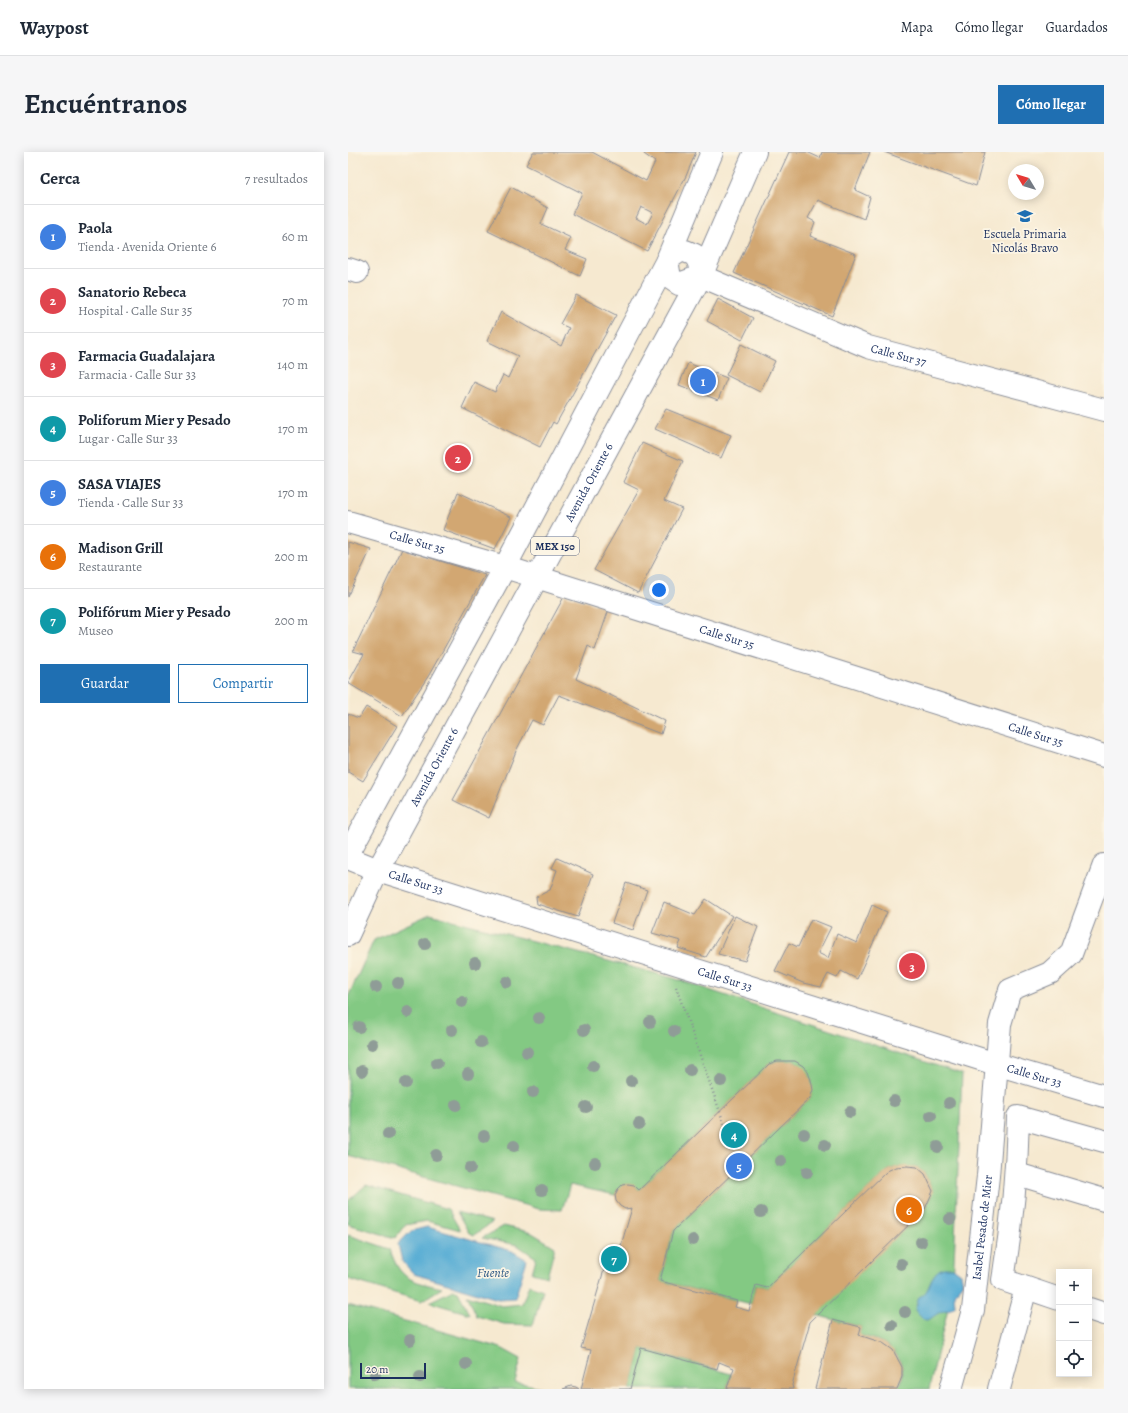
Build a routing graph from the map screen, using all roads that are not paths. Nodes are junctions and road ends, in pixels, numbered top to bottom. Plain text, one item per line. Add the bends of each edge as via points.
1 (712, 152) edge
2 (755, 152) edge
3 (667, 260) junction
4 (701, 276) junction
5 (1104, 410) edge
6 (348, 522) edge
7 (505, 567) junction
8 (538, 577) junction
9 (1104, 756) edge
10 (348, 854) edge
11 (348, 858) edge
12 (1104, 865) edge
13 (378, 870) junction
14 (348, 935) edge
15 (996, 1064) junction
16 (1104, 1096) edge
17 (1104, 1141) edge
18 (1017, 1174) junction
19 (1104, 1200) edge
20 (1026, 1288) junction
21 (1056, 1298) edge
22 (1092, 1310) edge
23 (1104, 1314) edge
24 (950, 1389) edge
25 (999, 1389) edge

1 - 3 street, MEX 150
2 - 4 street, Avenida Oriente 6 / MEX 150
3 - 4 street via 680,251 690,252 697,259
3 - 7 street, MEX 150
4 - 5 street, Calle Sur 37 via 868,348
4 - 8 street, Avenida Oriente 6 / MEX 150
6 - 7 street, Calle Sur 35
7 - 8 street, Calle Sur 35
7 - 10 street, MEX 150
8 - 9 street, Calle Sur 35
8 - 13 street, Avenida Oriente 6 / MEX 150
11 - 13 street, Calle Sur 33
12 - 15 street, Isabel Pesado de Mier via 1071,954 1050,973 1010,990 1000,1024
13 - 14 street, Avenida Oriente 6 / MEX 150
13 - 15 street, Calle Sur 33
15 - 16 street, Calle Sur 33
15 - 24 street, Isabel Pesado de Mier via 988,1176 973,1310
17 - 18 street via 1018,1117
18 - 19 street
18 - 20 street via 1012,1230 1003,1280
20 - 21 street
20 - 25 street
22 - 23 street

